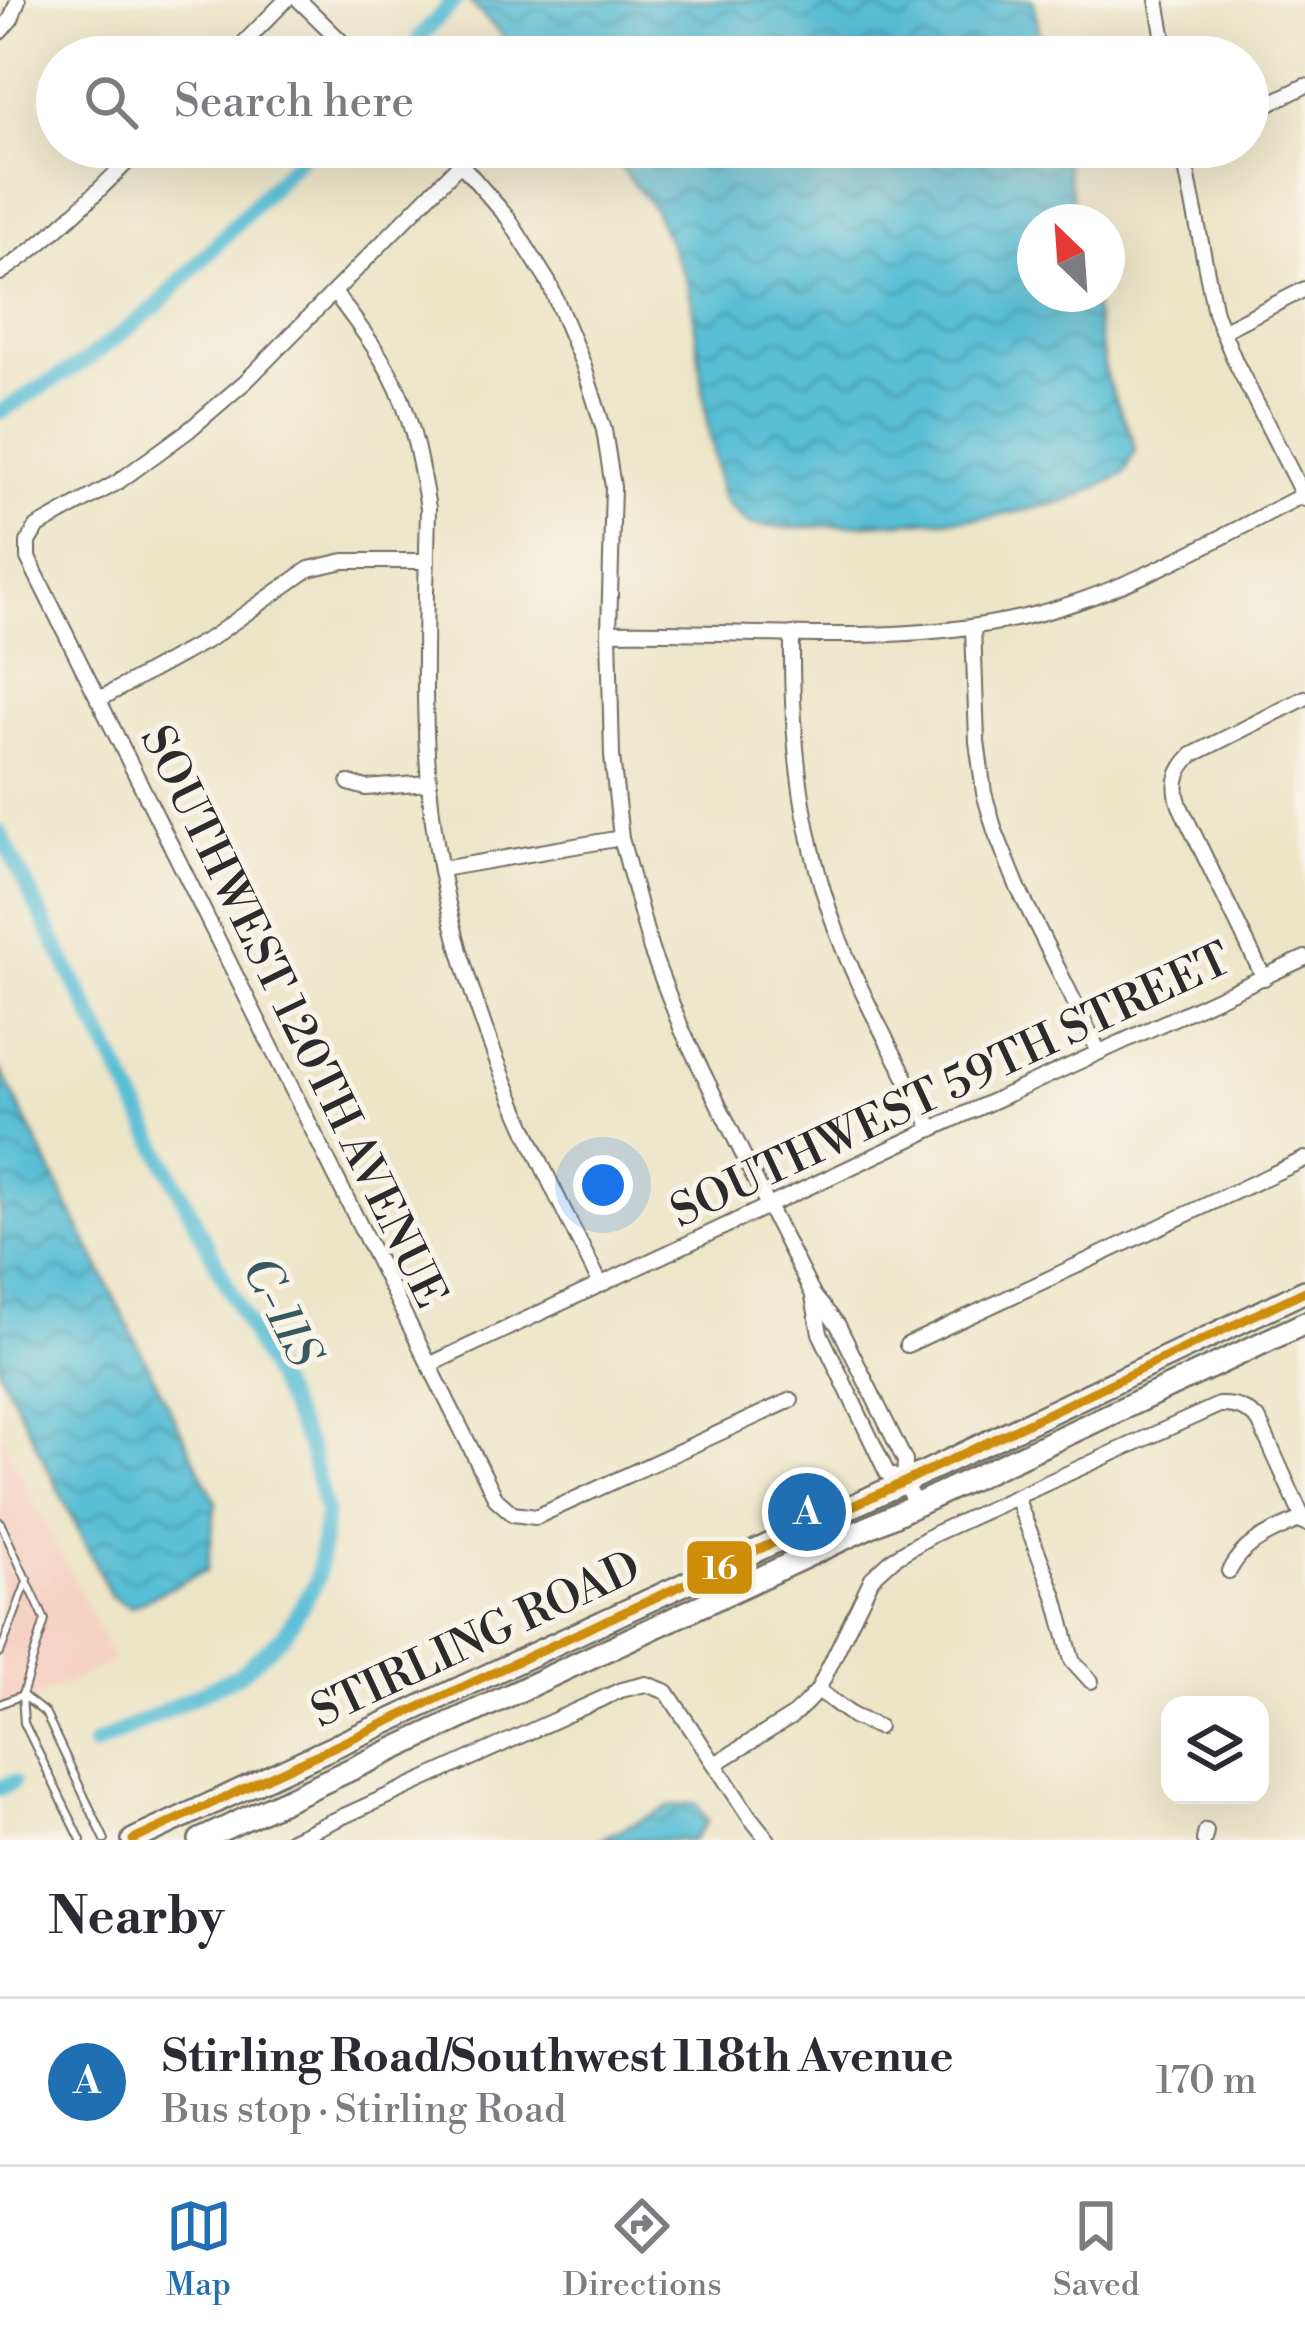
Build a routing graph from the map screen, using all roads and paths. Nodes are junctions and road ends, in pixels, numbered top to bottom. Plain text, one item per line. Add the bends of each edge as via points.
1 (18, 0) edge
2 (286, 0) edge
3 (299, 0) edge
4 (1157, 0) edge
5 (0, 32) edge
6 (251, 36) edge
7 (336, 36) edge
8 (1163, 36) edge
9 (1305, 86) edge
10 (1269, 104) edge
11 (120, 168) edge
12 (455, 168) edge
13 (464, 168) edge
14 (1186, 168) edge
15 (0, 273) edge
16 (1305, 290) edge
17 (334, 292) junction
18 (1222, 331) junction
19 (1304, 496) edge
20 (427, 561) junction
21 (973, 627) junction
22 (609, 632) junction
23 (792, 634) junction
24 (1305, 698) edge
25 (98, 700) junction
26 (430, 783) junction
27 (349, 784) dead end
28 (621, 838) junction
29 (442, 869) junction
30 (1305, 958) edge
31 (1264, 978) junction
32 (1099, 1052) junction
33 (932, 1129) junction
34 (1305, 1159) edge
35 (769, 1208) junction
36 (602, 1285) junction
37 (1305, 1291) edge
38 (1305, 1323) edge
39 (907, 1345) dead end
40 (429, 1365) junction
41 (791, 1400) dead end
42 (904, 1482) junction
43 (1016, 1497) junction
44 (916, 1506) junction
45 (1304, 1520) edge
46 (0, 1522) edge
47 (1229, 1571) dead end
48 (28, 1580) junction
49 (1, 1650) edge
50 (1091, 1682) dead end
51 (818, 1690) junction
52 (22, 1695) junction
53 (0, 1704) edge
54 (878, 1727) dead end
55 (715, 1764) junction
56 (81, 1840) edge
57 (105, 1840) edge
58 (133, 1840) edge
59 (200, 1840) edge
60 (291, 1840) edge
61 (768, 1840) edge

1 - 5 street
2 - 6 street
3 - 7 street
4 - 8 street
9 - 10 street
11 - 15 street
12 - 17 street
13 - 22 street via 549,283 604,430 614,487
14 - 18 street
16 - 18 street
17 - 20 street via 385,365 411,426 428,508
17 - 25 street, SOUTHWEST 120TH AVENUE via 189,430 44,522 28,542 31,566
18 - 19 street
19 - 21 street via 1109,590
20 - 25 street via 320,564 212,638
20 - 26 street
21 - 23 street
21 - 32 street via 977,742 995,832
22 - 23 street
22 - 28 street
23 - 33 street via 795,764 815,862 845,953
24 - 31 street via 1192,755 1175,787
25 - 40 street, SOUTHWEST 120TH AVENUE
26 - 27 street
26 - 29 street
28 - 29 street
28 - 35 street via 682,1030
29 - 36 street via 487,1039
30 - 31 street, SOUTHWEST 59TH STREET
31 - 32 street, SOUTHWEST 59TH STREET
32 - 33 street, SOUTHWEST 59TH STREET
33 - 35 street, SOUTHWEST 59TH STREET
34 - 39 street
35 - 36 street, SOUTHWEST 59TH STREET
35 - 42 street via 886,1422 905,1461
36 - 40 street, SOUTHWEST 59TH STREET
37 - 42 main road, STIRLING ROAD
38 - 44 main road, STIRLING ROAD
40 - 41 street, SOUTHWEST 120TH AVENUE via 496,1499 513,1514 536,1517
42 - 44 street
42 - 58 main road, STIRLING ROAD
43 - 45 street via 1233,1404 1259,1420
43 - 50 street via 1072,1660
43 - 51 street via 934,1534 872,1578
44 - 59 main road, STIRLING ROAD
45 - 47 street via 1252,1542
46 - 48 lane
48 - 49 lane
48 - 52 lane via 45,1620
51 - 54 street
51 - 55 street
52 - 53 lane
52 - 56 lane via 24,1723
52 - 57 lane via 45,1713
55 - 60 street via 668,1693 646,1684
55 - 61 street

